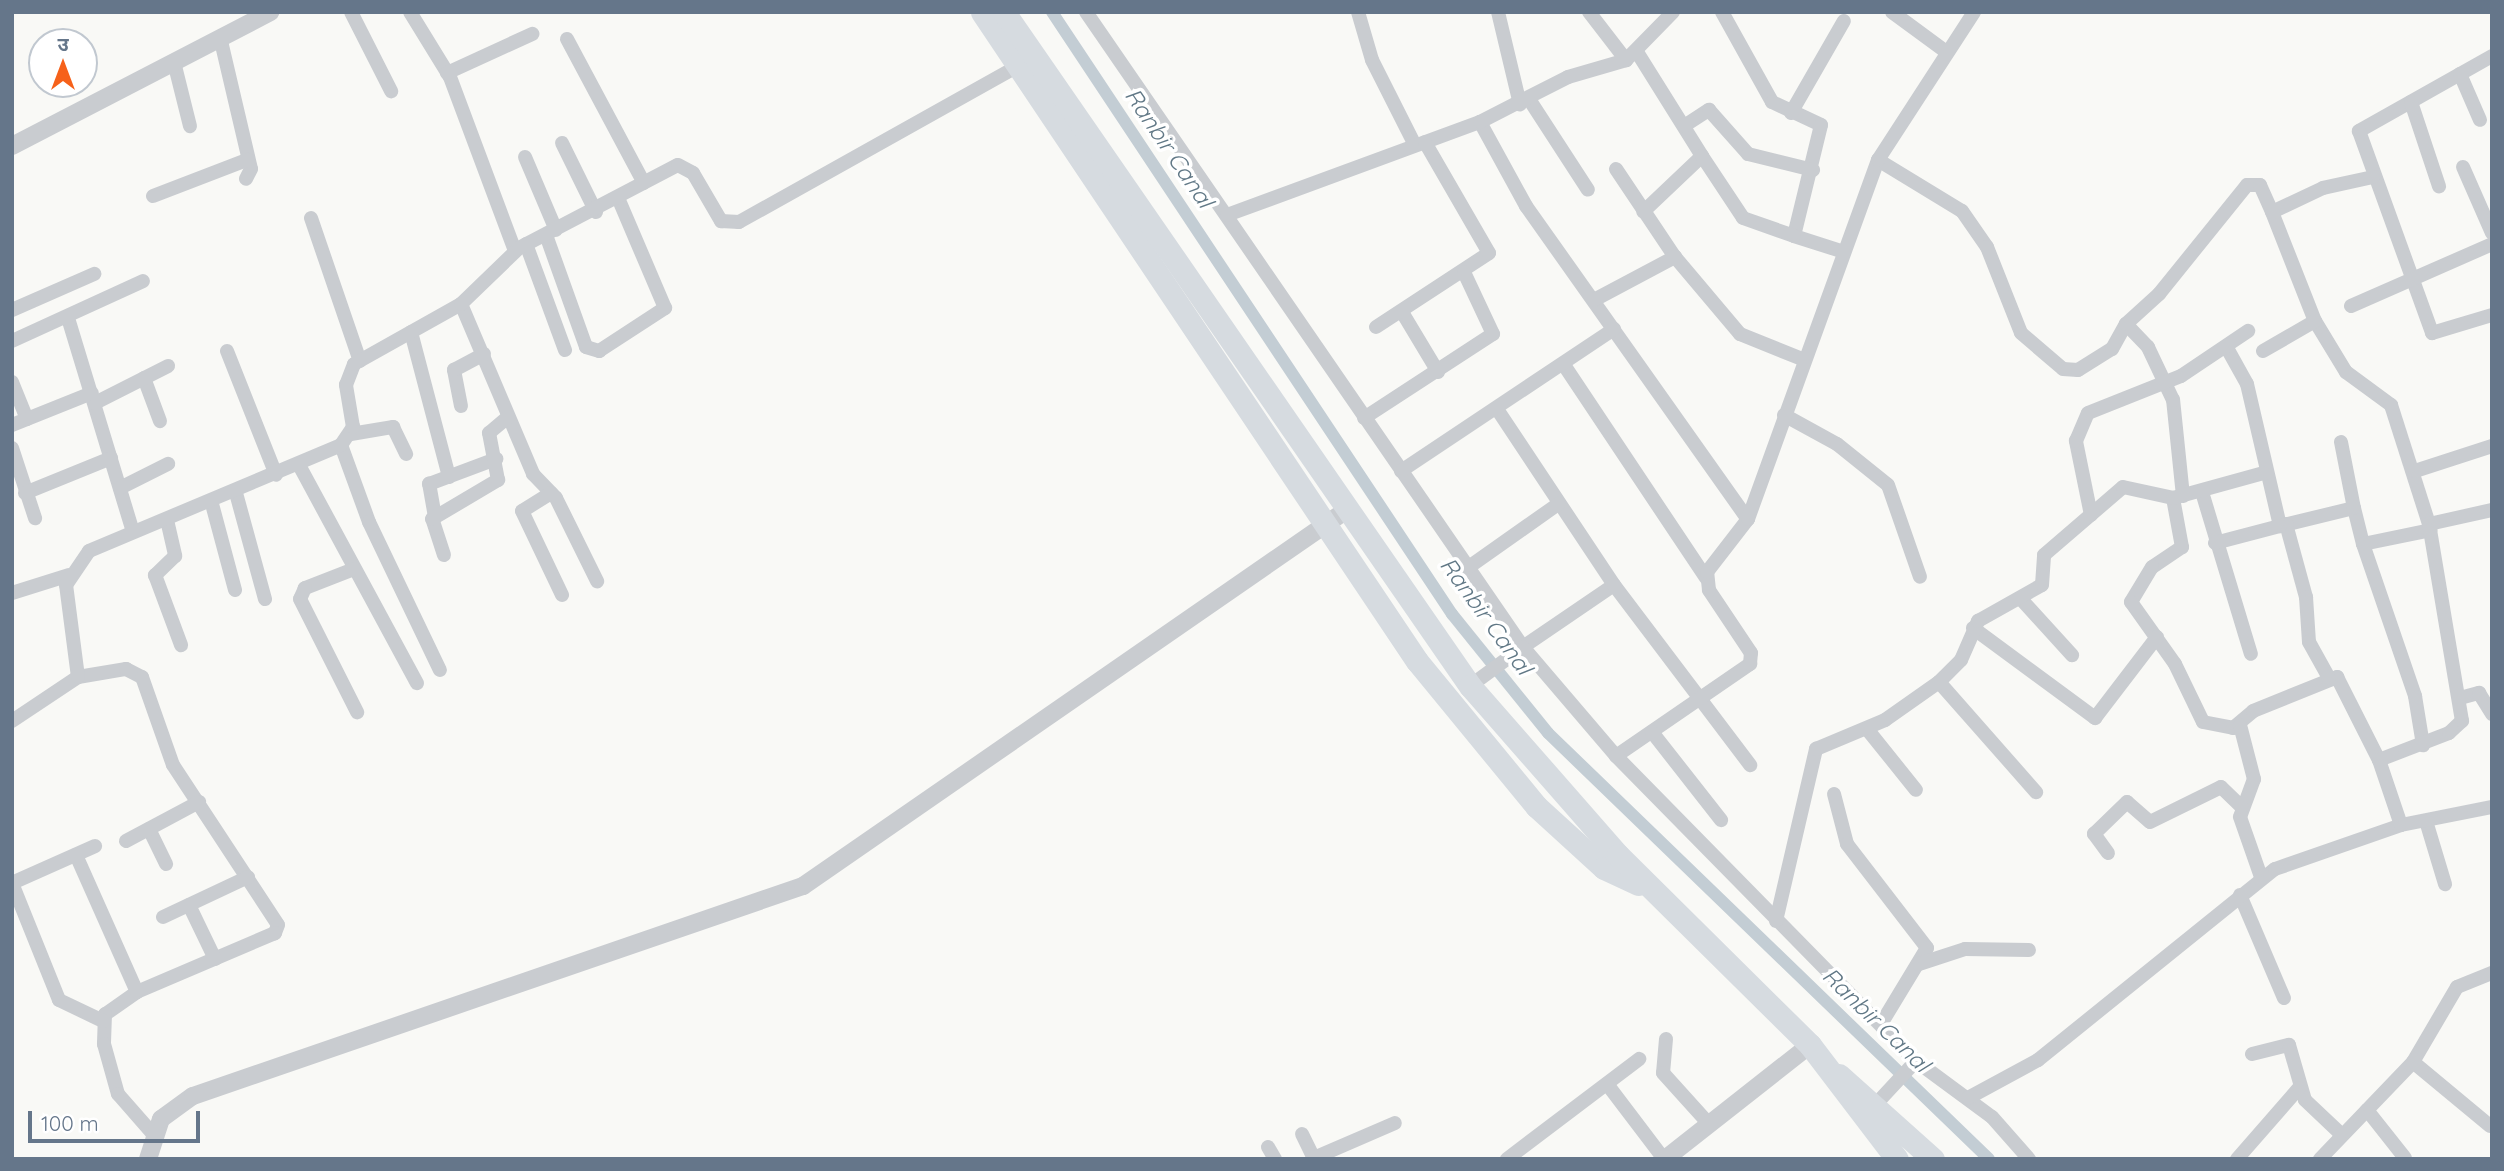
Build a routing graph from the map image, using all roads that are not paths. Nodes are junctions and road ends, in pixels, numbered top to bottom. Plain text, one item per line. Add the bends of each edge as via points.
1 (270, 12) edge
2 (352, 12) edge
3 (410, 12) edge
4 (1086, 12) edge
5 (1358, 12) edge
6 (1499, 12) edge
7 (1673, 12) edge
8 (1722, 12) edge
9 (1892, 12) edge
10 (1974, 12) edge
11 (1591, 13) edge
12 (992, 16) edge
13 (1844, 21) dead end
14 (532, 34) dead end
15 (567, 39) dead end
16 (221, 41) junction
17 (1945, 51) junction
18 (1631, 56) junction
19 (2492, 56) edge
20 (175, 66) junction
21 (1018, 66) junction
22 (447, 73) junction
23 (2459, 74) junction
24 (391, 91) dead end
25 (1525, 101) junction
26 (2411, 102) junction
27 (1791, 113) junction
28 (2480, 120) dead end
29 (1479, 122) junction
30 (190, 126) dead end
31 (1684, 126) junction
32 (562, 143) dead end
33 (1420, 144) junction
34 (12, 146) edge
35 (1702, 156) junction
36 (525, 157) dead end
37 (247, 160) junction
38 (1878, 160) junction
39 (2463, 167) dead end
40 (1616, 169) dead end
41 (1813, 170) junction
42 (2373, 177) junction
43 (246, 179) dead end
44 (644, 183) junction
45 (2439, 186) dead end
46 (1588, 190) dead end
47 (153, 195) dead end
48 (618, 198) junction
49 (596, 212) junction
50 (1643, 212) junction
51 (2272, 212) junction
52 (1227, 215) junction
53 (311, 218) dead end
54 (551, 232) junction
55 (2492, 233) edge
56 (1794, 236) junction
57 (2492, 244) edge
58 (520, 248) junction
59 (1841, 251) junction
60 (1675, 257) junction
61 (1464, 272) junction
62 (94, 274) dead end
63 (2412, 280) junction
64 (143, 281) dead end
65 (1594, 300) junction
66 (461, 304) junction
67 (2351, 306) dead end
68 (12, 310) edge
69 (1402, 312) junction
70 (2492, 314) edge
71 (68, 318) junction
72 (2315, 321) junction
73 (2126, 324) junction
74 (1376, 327) dead end
75 (1614, 329) junction
76 (2248, 331) dead end
77 (411, 332) junction
78 (12, 341) edge
79 (2227, 348) junction
80 (565, 350) dead end
81 (226, 351) dead end
82 (2263, 351) dead end
83 (484, 354) junction
84 (1802, 359) junction
85 (360, 361) junction
86 (1564, 365) junction
87 (168, 366) dead end
88 (1438, 372) junction
89 (144, 378) junction
90 (12, 382) edge
91 (2167, 383) junction
92 (93, 398) junction
93 (461, 406) dead end
94 (1497, 410) junction
95 (1784, 415) junction
96 (508, 417) junction
97 (1364, 418) junction
98 (27, 419) junction
99 (160, 421) dead end
100 (12, 425) edge
101 (346, 440) junction
102 (2341, 442) dead end
103 (2492, 446) edge
104 (12, 448) edge
105 (406, 454) dead end
106 (111, 458) junction
107 (496, 459) junction
108 (168, 464) dead end
109 (299, 465) junction
110 (1401, 471) junction
111 (2415, 471) junction
112 (2264, 473) junction
113 (276, 475) junction
114 (449, 477) junction
115 (120, 488) junction
116 (2202, 492) junction
117 (25, 493) junction
118 (236, 493) junction
119 (551, 493) junction
120 (2178, 497) junction
121 (212, 504) junction
122 (1558, 504) junction
123 (2354, 508) junction
124 (2492, 510) edge
125 (1345, 511) junction
126 (2091, 515) junction
127 (435, 517) junction
128 (35, 518) dead end
129 (1748, 519) junction
130 (167, 520) junction
131 (2283, 525) junction
132 (1324, 526) junction
133 (2430, 527) junction
134 (132, 529) junction
135 (2215, 543) junction
136 (2363, 544) junction
137 (444, 555) dead end
138 (354, 569) junction
139 (1466, 569) junction
140 (69, 575) junction
141 (1920, 577) dead end
142 (1706, 579) junction
143 (597, 580) dead end
144 (1614, 585) junction
145 (235, 590) dead end
146 (12, 593) edge
147 (562, 595) dead end
148 (265, 599) dead end
149 (2021, 599) junction
150 (1973, 628) junction
151 (2157, 637) junction
152 (181, 645) dead end
153 (1523, 647) junction
154 (2250, 654) dead end
155 (2072, 655) dead end
156 (440, 670) dead end
157 (78, 677) junction
158 (2329, 678) junction
159 (1477, 681) junction
160 (417, 682) dead end
161 (1938, 682) junction
162 (2460, 698) junction
163 (1699, 702) junction
164 (357, 712) dead end
165 (2492, 714) edge
166 (12, 721) edge
167 (2240, 725) junction
168 (1867, 729) junction
169 (1652, 732) junction
170 (2423, 745) junction
171 (1616, 756) junction
172 (2379, 760) junction
173 (1750, 765) dead end
174 (1916, 790) dead end
175 (2036, 792) dead end
176 (1835, 794) dead end
177 (199, 802) junction
178 (2241, 806) junction
179 (2492, 807) edge
180 (1721, 820) dead end
181 (2426, 821) junction
182 (2401, 825) junction
183 (149, 829) junction
184 (127, 841) dead end
185 (95, 846) dead end
186 (2108, 853) dead end
187 (76, 855) junction
188 (166, 864) dead end
189 (248, 877) junction
190 (2261, 877) junction
191 (12, 883) edge
192 (2445, 884) dead end
193 (1655, 894) junction
194 (2240, 895) junction
195 (189, 905) junction
196 (163, 917) dead end
197 (1776, 921) junction
198 (2029, 950) dead end
199 (215, 959) junction
200 (1919, 964) junction
201 (2492, 974) edge
202 (136, 992) junction
203 (2284, 998) dead end
204 (103, 1021) junction
205 (1881, 1024) junction
206 (1665, 1039) dead end
207 (1817, 1054) junction
208 (2252, 1054) dead end
209 (1639, 1059) dead end
210 (2413, 1062) junction
211 (1912, 1065) junction
212 (1607, 1084) junction
213 (2299, 1088) junction
214 (1968, 1098) junction
215 (1876, 1104) junction
216 (2367, 1110) junction
217 (1395, 1123) dead end
218 (1710, 1125) junction
219 (2490, 1126) dead end
220 (153, 1134) junction
221 (1302, 1134) dead end
222 (2341, 1134) junction
223 (1314, 1158) edge
224 (2405, 1158) edge
225 (148, 1159) edge
226 (1507, 1159) edge
227 (1665, 1159) edge
228 (1897, 1159) edge
229 (1933, 1159) edge
230 (2029, 1159) edge
231 (2237, 1159) edge
232 (2320, 1159) edge

1 - 16 street
2 - 24 street
3 - 22 street
4 - 52 street
5 - 33 street via 1372,60
6 - 25 street
7 - 18 street
8 - 27 street via 1767,96
9 - 17 street
10 - 17 street
11 - 18 street
12 - 21 highway
12 - 125 highway
13 - 27 street
14 - 22 street
15 - 44 street
16 - 20 street
16 - 37 street
17 - 38 street
18 - 25 street via 1568,76
18 - 31 street
19 - 23 street
20 - 30 street
20 - 34 street
21 - 44 street via 738,222 721,222 685,166
21 - 132 highway
22 - 58 street
23 - 26 street
23 - 28 street
25 - 29 street
25 - 46 street
26 - 42 street via 2360,128
26 - 45 street
27 - 41 street via 1823,129
29 - 33 street
29 - 65 street via 1526,206
31 - 35 street
31 - 41 street via 1709,110 1748,154
32 - 49 street
33 - 52 street
33 - 61 street via 1489,248
35 - 50 street
35 - 56 street via 1743,218
36 - 54 street
37 - 43 street
37 - 47 street
38 - 59 street
38 - 73 street via 1962,211 1987,247 2021,334 2063,369 2078,370 2112,349
39 - 55 street
40 - 50 street
41 - 56 street
42 - 51 street via 2323,188
42 - 63 street
44 - 48 street
48 - 49 street
48 - 54 street via 665,308 599,351 586,346
49 - 54 street
50 - 60 street
51 - 72 street
51 - 73 street via 2260,185 2247,184 2159,294
52 - 97 street
53 - 85 street
54 - 58 street
56 - 59 street
57 - 63 street
58 - 66 street
58 - 80 street
59 - 84 street
60 - 65 street
60 - 84 street via 1740,334
61 - 69 street
61 - 88 street via 1495,331
62 - 68 street
63 - 67 street
63 - 70 street via 2432,332
64 - 71 street
65 - 75 street
66 - 77 street
66 - 83 street
69 - 74 street
69 - 88 street
71 - 78 street
71 - 92 street
72 - 82 street
72 - 111 street via 2353,381 2389,400
73 - 91 street
75 - 86 street
75 - 129 street
76 - 79 street
77 - 85 street
77 - 114 street
79 - 91 street
79 - 112 street via 2247,384
81 - 113 street
83 - 93 street via 455,368
83 - 96 street
84 - 95 street
85 - 101 street via 346,377
86 - 94 street
86 - 142 street
87 - 89 street
88 - 97 street
89 - 92 street
89 - 99 street
90 - 98 street
91 - 120 street via 2180,433
91 - 126 street via 2096,408 2081,421 2078,473
92 - 98 street
92 - 106 street
94 - 110 street
94 - 122 street
95 - 129 street
95 - 141 street via 1833,442 1895,494
96 - 107 street via 490,428
96 - 119 street via 533,474
97 - 110 street
98 - 100 street
101 - 105 street via 393,426
101 - 109 street
101 - 156 street via 369,522
102 - 123 street
103 - 111 street
104 - 117 street
106 - 115 street
106 - 117 street
107 - 114 street
107 - 127 street via 496,483
108 - 115 street
109 - 113 street
109 - 138 street
110 - 139 street
111 - 133 street
112 - 116 street
112 - 131 street
113 - 118 street
114 - 127 street via 426,489
115 - 134 street
116 - 120 street
116 - 135 street
117 - 128 street
118 - 121 street
118 - 148 street
119 - 143 street
119 - 147 street via 522,511
120 - 126 street via 2126,486
120 - 151 street via 2182,547 2152,567 2131,594
121 - 130 street
121 - 145 street
122 - 139 street
122 - 144 street
123 - 131 street
123 - 136 street
124 - 133 street
125 - 132 street
125 - 159 highway
126 - 149 street via 2043,555 2042,585
127 - 137 street via 431,525
129 - 142 street
130 - 134 street
130 - 152 street via 175,556 155,575
131 - 135 street
131 - 158 street via 2306,597 2309,642
132 - 193 highway via 1417,661 1536,806 1604,868
132 - 220 street via 803,886 193,1096 174,1107
133 - 136 street
133 - 162 street
134 - 140 street via 89,551
135 - 154 street
136 - 170 street via 2415,696
138 - 160 street
138 - 164 street via 305,588 300,599
139 - 153 street
140 - 146 street
140 - 157 street via 66,595
142 - 163 street via 1752,657
144 - 153 street
144 - 163 street
149 - 150 street via 1988,612
149 - 155 street
150 - 151 street via 2095,718
150 - 161 street via 1961,660
151 - 167 street via 2207,725
153 - 159 street
153 - 171 street
157 - 166 street
157 - 177 street via 126,669 138,673 164,749
158 - 167 street via 2253,712
158 - 172 street via 2342,680
159 - 193 highway
161 - 168 street
161 - 175 street
162 - 165 street via 2479,693
162 - 170 street via 2459,727
163 - 169 street
163 - 173 street
167 - 178 street via 2254,769
168 - 174 street
168 - 197 street via 1822,744 1811,758
169 - 171 street
169 - 180 street
170 - 172 street
171 - 197 street
172 - 182 street
176 - 200 street via 1847,844 1926,945
177 - 183 street
177 - 189 street
178 - 186 street via 2221,786 2150,822 2127,802 2094,834
178 - 190 street
179 - 181 street
181 - 182 street
181 - 192 street
182 - 190 street
183 - 184 street
183 - 188 street
185 - 187 street
187 - 191 street
187 - 202 street
189 - 195 street
189 - 199 street via 277,931
190 - 194 street
191 - 204 street via 59,1000
193 - 207 highway
194 - 203 street
194 - 214 street via 2038,1060
195 - 196 street
195 - 199 street
197 - 205 street
198 - 200 street via 1965,949
199 - 202 street
200 - 205 street
201 - 210 street via 2457,987
202 - 204 street via 116,1002
204 - 220 street via 118,1094
205 - 211 street
206 - 218 street via 1663,1073
207 - 215 highway
207 - 218 street
207 - 228 highway via 1856,1113
208 - 213 street via 2289,1045
209 - 212 street
210 - 216 street
210 - 219 street
211 - 214 street
211 - 215 street
212 - 226 street
212 - 227 street
213 - 222 street
213 - 231 street
214 - 230 street
215 - 229 highway
216 - 222 street
216 - 224 street
217 - 223 street
218 - 227 street
220 - 225 street
221 - 223 street
222 - 232 street

